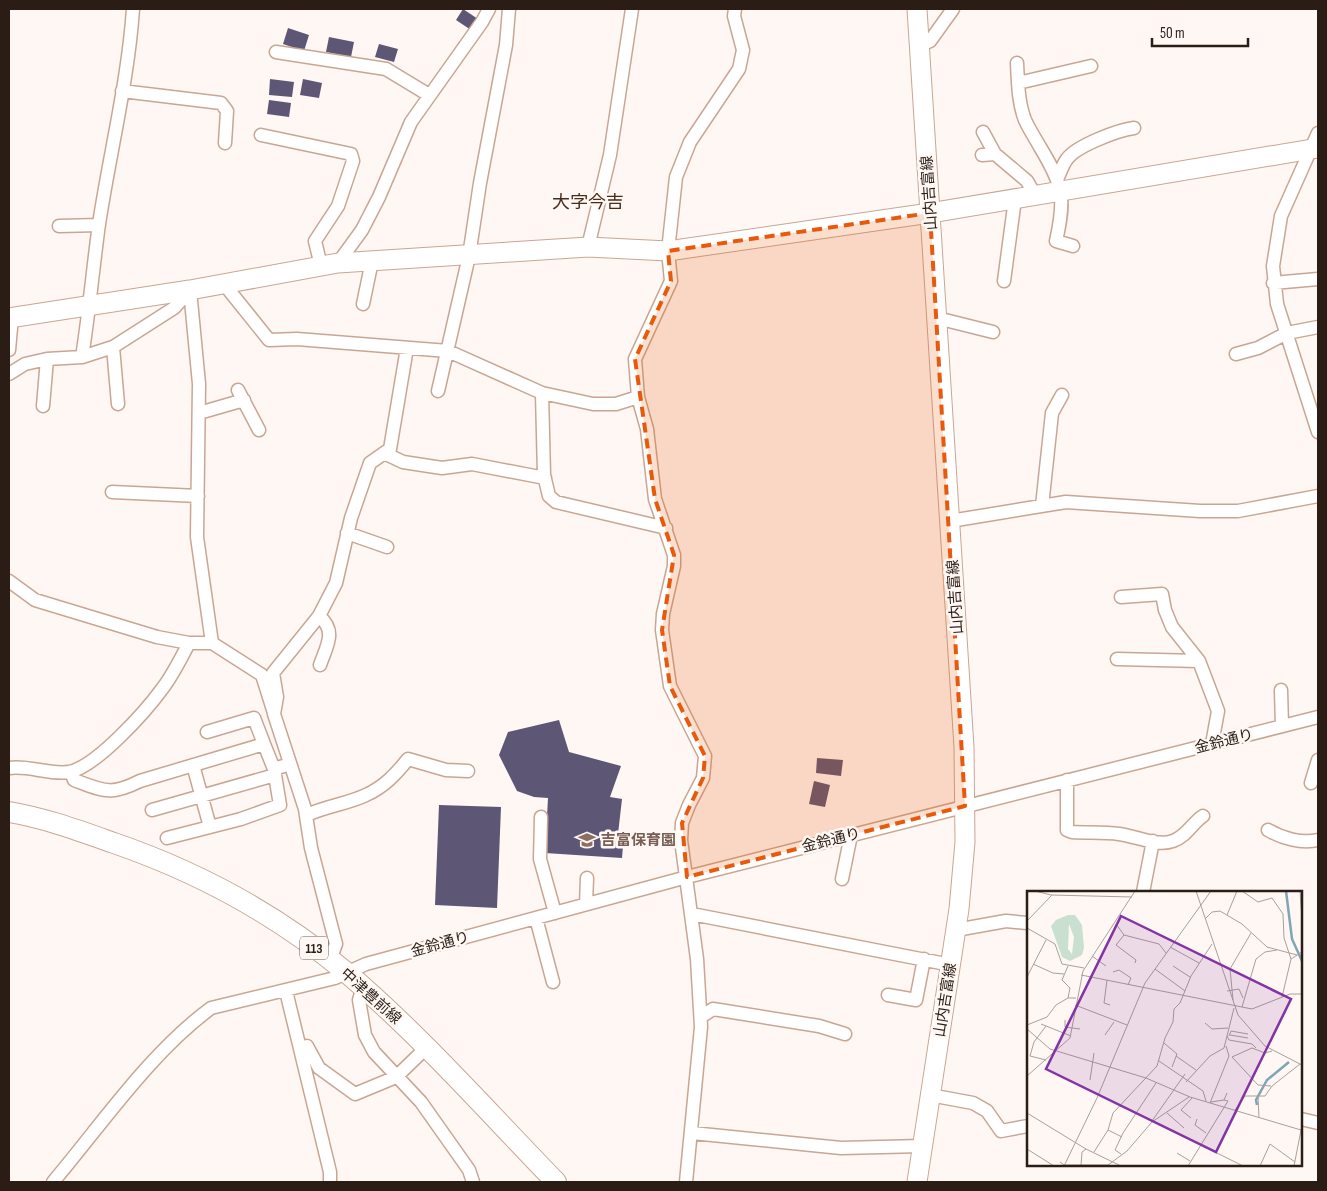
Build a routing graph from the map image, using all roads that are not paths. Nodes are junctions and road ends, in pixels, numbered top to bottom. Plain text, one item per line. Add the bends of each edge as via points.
1 (134, 9) edge
2 (489, 9) edge
3 (508, 9) edge
4 (632, 9) edge
5 (735, 9) edge
6 (917, 9) edge
7 (953, 9) edge
8 (919, 46) junction
9 (276, 52) dead end
10 (1017, 63) dead end
11 (1091, 66) dead end
12 (1018, 82) junction
13 (122, 91) junction
14 (429, 95) junction
15 (1134, 128) dead end
16 (983, 132) dead end
17 (261, 135) dead end
18 (225, 143) dead end
19 (1316, 143) edge
20 (1060, 184) junction
21 (1034, 195) junction
22 (1015, 199) junction
23 (930, 213) junction
24 (99, 225) junction
25 (59, 226) dead end
26 (1073, 246) dead end
27 (588, 247) junction
28 (668, 251) junction
29 (469, 256) junction
30 (372, 261) junction
31 (330, 264) junction
32 (1318, 280) edge
33 (1004, 281) dead end
34 (1273, 282) junction
35 (224, 284) junction
36 (190, 290) junction
37 (91, 304) junction
38 (364, 304) dead end
39 (11, 317) edge
40 (937, 318) junction
41 (1318, 327) edge
42 (993, 332) dead end
43 (1287, 333) junction
44 (113, 347) junction
45 (407, 348) junction
46 (9, 350) edge
47 (448, 351) junction
48 (1236, 354) dead end
49 (82, 357) junction
50 (47, 359) junction
51 (9, 374) edge
52 (438, 391) dead end
53 (542, 393) junction
54 (1062, 395) dead end
55 (638, 397) junction
56 (118, 404) dead end
57 (43, 406) dead end
58 (199, 413) junction
59 (259, 430) dead end
60 (1318, 432) edge
61 (384, 453) junction
62 (545, 478) junction
63 (112, 492) dead end
64 (198, 496) junction
65 (1318, 496) edge
66 (1042, 506) junction
67 (950, 521) junction
68 (666, 528) junction
69 (347, 533) junction
70 (387, 547) dead end
71 (9, 581) edge
72 (1121, 597) dead end
73 (319, 616) junction
74 (212, 642) junction
75 (189, 643) junction
76 (1117, 659) dead end
77 (1198, 661) junction
78 (320, 665) dead end
79 (1281, 690) dead end
80 (274, 714) junction
81 (1318, 717) edge
82 (1282, 726) junction
83 (207, 732) dead end
84 (264, 744) junction
85 (1212, 744) junction
86 (1318, 760) edge
87 (290, 764) junction
88 (193, 765) junction
89 (9, 768) edge
90 (468, 771) dead end
91 (70, 772) junction
92 (275, 772) junction
93 (1067, 780) junction
94 (1311, 783) dead end
95 (202, 796) junction
96 (965, 806) junction
97 (152, 810) dead end
98 (9, 812) edge
99 (306, 816) junction
100 (1203, 816) dead end
101 (541, 817) dead end
102 (210, 827) junction
103 (1268, 830) dead end
104 (851, 835) junction
105 (167, 838) dead end
106 (1318, 840) edge
107 (1153, 842) junction
108 (687, 877) junction
109 (586, 878) dead end
110 (842, 879) dead end
111 (1143, 891) edge
112 (586, 904) junction
113 (555, 913) junction
114 (692, 914) junction
115 (536, 918) junction
116 (1026, 923) dead end
117 (956, 930) junction
118 (924, 959) junction
119 (330, 960) junction
120 (950, 965) junction
121 (347, 973) junction
122 (553, 982) dead end
123 (363, 987) junction
124 (286, 991) junction
125 (888, 995) dead end
126 (701, 1017) junction
127 (845, 1034) dead end
128 (426, 1048) junction
129 (300, 1049) junction
130 (396, 1077) junction
131 (930, 1095) junction
132 (1302, 1118) edge
133 (1318, 1123) edge
134 (1027, 1126) edge
135 (692, 1133) junction
136 (922, 1146) junction
137 (59, 1180) edge
138 (330, 1182) edge
139 (473, 1182) edge
140 (556, 1182) edge
141 (686, 1182) edge
142 (917, 1182) edge

1 - 13 street
2 - 14 street
3 - 29 street via 506,45
4 - 27 street via 610,155
5 - 28 street via 743,50 739,69 690,142 676,177
6 - 8 street, 山内吉富線
7 - 8 street via 930,41
8 - 23 street, 山内吉富線
9 - 14 street via 386,69
10 - 12 street
11 - 12 street
12 - 20 street via 1025,121
13 - 18 street via 221,103 227,111
13 - 24 street
14 - 31 street via 411,122 362,230
15 - 20 street via 1122,129 1074,152 1067,159
16 - 21 street via 988,155 1027,181
17 - 31 street via 351,154 353,161 338,206 315,241
19 - 20 street
19 - 34 street via 1281,216 1275,242
20 - 21 street
20 - 26 street via 1062,215 1056,241
21 - 22 street
22 - 23 street
22 - 33 street
23 - 28 street
23 - 40 street, 山内吉富線
24 - 25 street
24 - 37 street
27 - 28 street
27 - 29 street
28 - 55 street via 671,281 635,359
29 - 30 street
29 - 47 street
30 - 31 street
30 - 38 street
31 - 35 street
32 - 34 street
34 - 43 street
35 - 36 street
35 - 45 street via 270,340 297,339
36 - 37 street
36 - 44 street via 174,308
36 - 58 street
37 - 39 street
37 - 49 street
39 - 46 street
40 - 42 street
40 - 67 street, 山内吉富線
41 - 43 street
43 - 48 street via 1258,348
43 - 60 street
44 - 49 street
44 - 56 street
45 - 47 street
45 - 61 street via 390,449
47 - 52 street
47 - 53 street
49 - 50 street
50 - 51 street via 24,364
50 - 57 street
53 - 55 street via 594,404 616,404
53 - 62 street
54 - 66 street via 1052,413
55 - 68 street via 647,429 655,499
58 - 59 street via 241,395
58 - 64 street
61 - 62 street via 403,462 426,466 442,468 472,464
61 - 69 street via 370,463
62 - 68 street via 549,496 556,502
63 - 64 street
64 - 74 street via 200,564
65 - 66 street via 1238,510 1200,511 1066,502
66 - 67 street
67 - 96 street, 山内吉富線
68 - 108 street via 674,555 662,630 670,686 705,756 703,778 682,823 681,840
69 - 70 street
69 - 73 street via 336,583
71 - 75 street via 35,600 157,637
72 - 77 street via 1162,594 1172,627
73 - 78 street via 328,623 330,636
73 - 80 street via 273,673 277,697
74 - 75 street
74 - 80 street via 262,675
75 - 91 street via 164,688 126,731 94,759
76 - 77 street
77 - 85 street via 1218,711
79 - 82 street
80 - 87 street
81 - 82 street, 金鈴通り
82 - 85 street, 金鈴通り
83 - 84 street via 254,718
84 - 88 street
84 - 92 street
85 - 93 street, 金鈴通り
86 - 94 street
87 - 92 street
87 - 99 street
88 - 91 street via 140,781 122,790 106,791 74,780
88 - 95 street
89 - 91 street
90 - 99 street via 446,770 408,759 394,776 366,796 325,807
92 - 95 street
92 - 102 street via 280,805
93 - 96 street, 金鈴通り
93 - 107 street via 1066,830 1119,834
95 - 97 street
95 - 102 street
96 - 104 street, 金鈴通り
96 - 117 street, 山内吉富線 via 965,842
98 - 119 main road, 中津豊前線 / 113 via 74,829 176,866 226,891
99 - 119 street via 336,944
100 - 107 street via 1180,838 1172,842
101 - 113 street via 540,859
102 - 105 street
103 - 106 street via 1281,837 1311,842
104 - 108 street, 金鈴通り
104 - 110 street
107 - 111 street
108 - 112 street, 金鈴通り
108 - 114 street
109 - 112 street
112 - 113 street, 金鈴通り
113 - 115 street, 金鈴通り
114 - 118 street
114 - 126 street
115 - 121 street, 金鈴通り via 366,964
115 - 122 street
116 - 117 street via 1006,921
117 - 120 street, 山内吉富線
118 - 120 street
118 - 125 street via 916,1000
119 - 121 main road, 中津豊前線 / 113
120 - 131 street, 山内吉富線
121 - 123 main road, 中津豊前線 / 113
121 - 124 street, 金鈴通り
123 - 128 main road, 中津豊前線 / 113
123 - 130 street via 359,1000 366,1035 374,1052
124 - 129 street
124 - 137 street, 金鈴通り via 228,1002 211,1008 196,1019 131,1086
126 - 127 street via 713,1009 820,1026
126 - 135 street
128 - 130 street
128 - 140 main road, 中津豊前線 / 113
129 - 130 street via 307,1046 319,1068 355,1094
129 - 138 street
130 - 139 street via 421,1102 469,1170
131 - 134 street via 974,1103 987,1111 1001,1131
131 - 136 street, 山内吉富線
132 - 133 street
135 - 136 street via 841,1148
135 - 141 street
136 - 142 street, 山内吉富線

